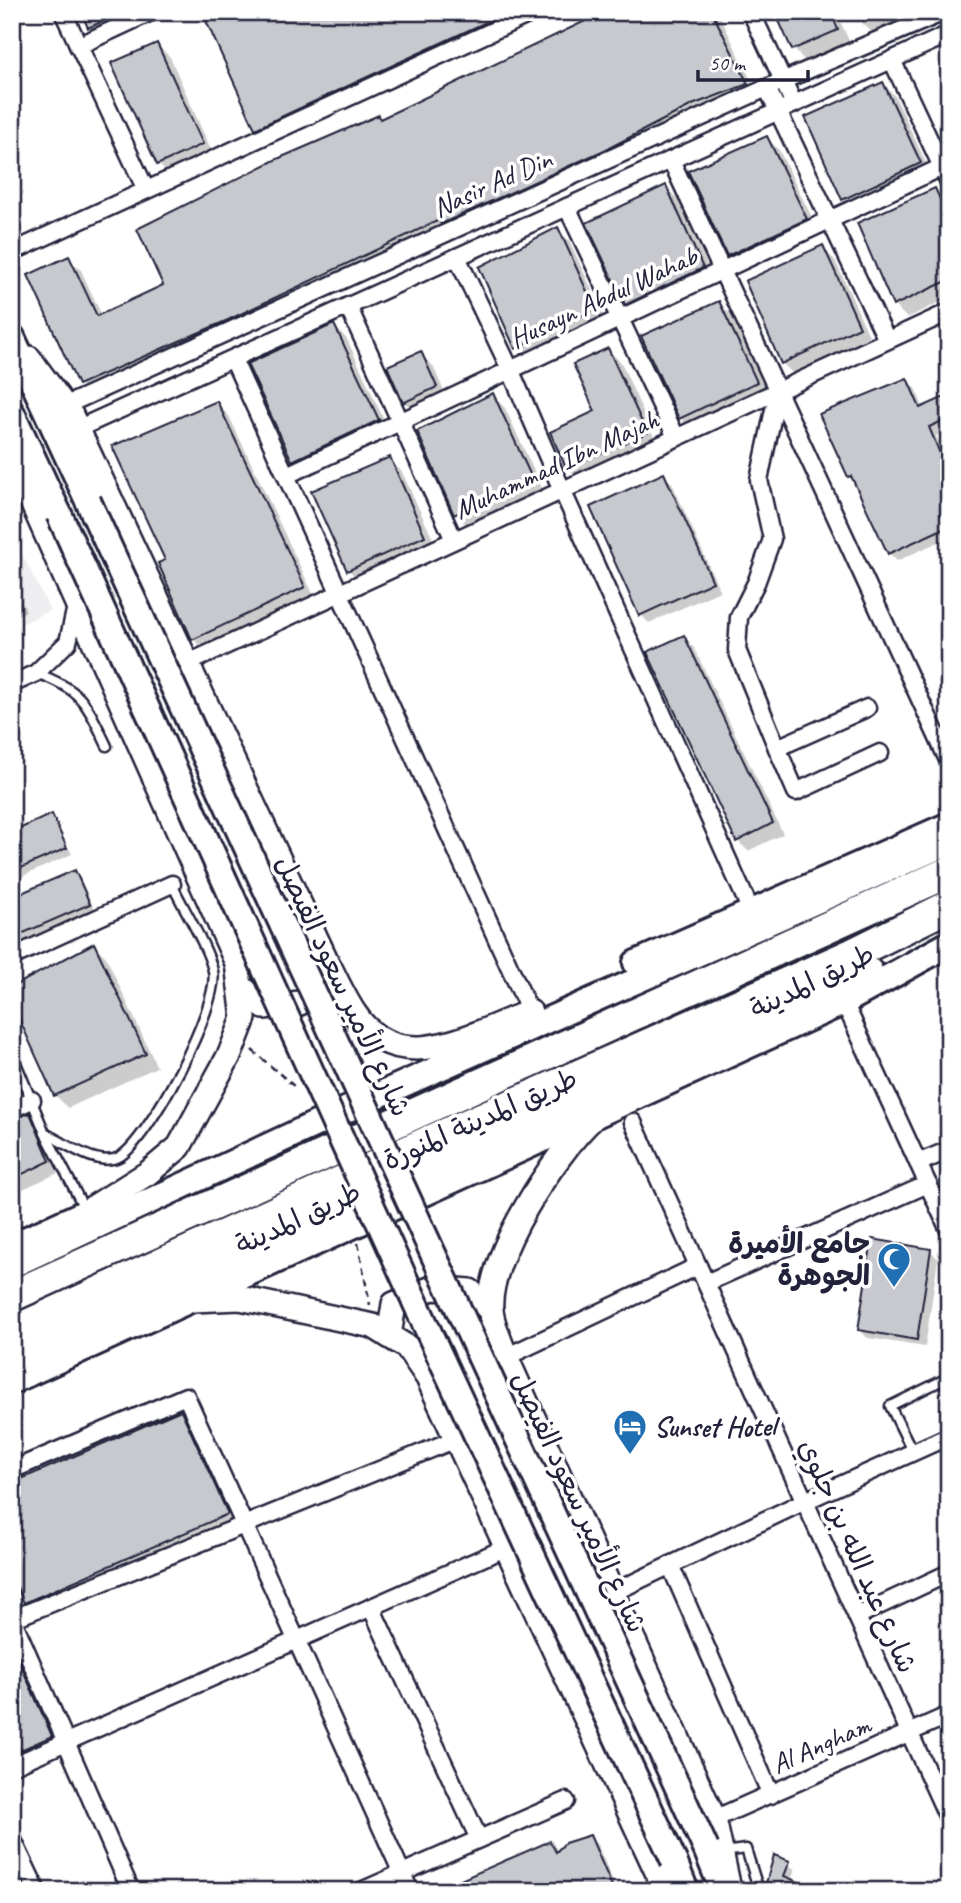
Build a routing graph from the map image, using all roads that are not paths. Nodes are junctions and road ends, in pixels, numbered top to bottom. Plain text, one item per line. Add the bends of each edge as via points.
1 (62, 12) edge
2 (152, 12) edge
3 (534, 12) edge
4 (751, 12) edge
5 (944, 12) edge
6 (949, 34) edge
7 (78, 46) junction
8 (892, 60) junction
9 (774, 84) junction
10 (794, 104) junction
11 (778, 111) junction
12 (670, 160) junction
13 (942, 167) junction
14 (949, 182) edge
15 (146, 190) junction
16 (567, 207) junction
17 (828, 220) junction
18 (12, 252) edge
19 (457, 257) junction
20 (719, 271) junction
21 (348, 306) junction
22 (949, 312) edge
23 (620, 318) junction
24 (12, 336) edge
25 (887, 340) junction
26 (233, 359) junction
27 (510, 369) junction
28 (778, 391) junction
29 (64, 406) junction
30 (12, 413) edge
31 (400, 421) junction
32 (77, 429) junction
33 (676, 437) junction
34 (12, 443) edge
35 (287, 475) junction
36 (562, 490) junction
37 (454, 540) junction
38 (338, 593) junction
39 (77, 602) junction
40 (186, 664) junction
41 (36, 674) junction
42 (12, 684) edge
43 (867, 708) dead end
44 (107, 747) dead end
45 (777, 748) junction
46 (880, 753) dead end
47 (949, 762) edge
48 (949, 825) edge
49 (949, 842) edge
50 (949, 872) edge
51 (172, 884) joint
52 (949, 906) edge
53 (751, 911) junction
54 (949, 935) edge
55 (949, 944) edge
56 (12, 957) edge
57 (327, 962) junction
58 (240, 986) junction
59 (844, 1002) junction
60 (530, 1012) junction
61 (12, 1053) edge
62 (32, 1100) junction
63 (363, 1102) junction
64 (12, 1109) edge
65 (601, 1110) junction
66 (331, 1118) junction
67 (633, 1122) dead end
68 (45, 1133) junction
69 (949, 1150) edge
70 (918, 1163) junction
71 (400, 1180) junction
72 (928, 1184) junction
73 (366, 1196) junction
74 (86, 1212) junction
75 (949, 1230) edge
76 (12, 1245) edge
77 (12, 1265) edge
78 (698, 1266) junction
79 (706, 1283) junction
80 (12, 1296) edge
81 (192, 1300) junction
82 (491, 1311) junction
83 (381, 1331) junction
84 (12, 1332) edge
85 (506, 1357) junction
86 (12, 1358) edge
87 (949, 1377) edge
88 (12, 1381) edge
89 (949, 1436) edge
90 (456, 1439) junction
91 (913, 1452) junction
92 (12, 1470) edge
93 (805, 1501) junction
94 (246, 1524) junction
95 (505, 1548) junction
96 (670, 1565) junction
97 (949, 1573) edge
98 (612, 1593) junction
99 (371, 1607) junction
100 (857, 1616) junction
101 (12, 1619) edge
102 (297, 1640) junction
103 (949, 1715) edge
104 (910, 1733) junction
105 (66, 1742) junction
106 (12, 1766) edge
107 (771, 1795) junction
108 (566, 1801) dead end
109 (714, 1819) junction
110 (949, 1820) edge
111 (12, 1838) edge
112 (479, 1839) junction
113 (713, 1851) junction
114 (402, 1873) junction
115 (37, 1891) edge
116 (131, 1891) edge
117 (361, 1891) edge
118 (410, 1891) edge
119 (666, 1891) edge
120 (687, 1891) edge
121 (723, 1891) edge
122 (730, 1891) edge
123 (759, 1891) edge

1 - 7 street
2 - 7 street
3 - 15 street
4 - 9 street
5 - 9 street, Nasir Ad Din
6 - 8 street, Nasir Ad Din
7 - 15 street
8 - 10 street, Nasir Ad Din
8 - 13 street
9 - 10 street
9 - 11 street
9 - 29 street, Nasir Ad Din
10 - 11 street, Nasir Ad Din
11 - 12 street, Nasir Ad Din
11 - 17 street
12 - 16 street, Nasir Ad Din
12 - 20 street
13 - 14 street
13 - 17 street, Husayn Abdul Wahab
15 - 18 street
16 - 19 street, Nasir Ad Din
16 - 23 street
17 - 20 street, Husayn Abdul Wahab
17 - 25 street
19 - 21 street, Nasir Ad Din
19 - 27 street
20 - 23 street, Husayn Abdul Wahab
20 - 28 street
21 - 26 street, Nasir Ad Din
21 - 31 street
22 - 25 street, Muhammad Ibn Majah
23 - 27 street, Husayn Abdul Wahab
23 - 33 street
24 - 29 street
24 - 63 main road, شارع الأمير سعود الفيصل, bridge
25 - 28 street, Muhammad Ibn Majah
26 - 32 street, Nasir Ad Din
26 - 35 street
27 - 31 street, Husayn Abdul Wahab
27 - 36 street
28 - 33 street, Muhammad Ibn Majah
28 - 45 street via 759,480 772,539 739,617 737,650
28 - 47 street
29 - 32 street
30 - 66 main road, bridge
31 - 35 street, Husayn Abdul Wahab
31 - 37 street
32 - 40 street
33 - 36 street, Muhammad Ibn Majah
34 - 39 street via 26,489
35 - 38 street
36 - 37 street, Muhammad Ibn Majah
36 - 53 street
37 - 38 street, Muhammad Ibn Majah
38 - 40 street, Muhammad Ibn Majah
38 - 60 street
39 - 41 street via 68,642
39 - 58 street via 237,963
40 - 57 street
41 - 42 street
41 - 44 lane via 65,684 87,704
43 - 45 street
45 - 46 street via 796,792
48 - 53 main road
49 - 63 main road
50 - 80 highway, طريق المدينة المنورة
51 - 56 street
51 - 68 lane via 214,973 207,1017 145,1133 118,1158 97,1159
52 - 84 highway, طريق المدينة المنورة via 852,954
53 - 60 main road
54 - 71 main road, طريق المدينة
55 - 59 main road, طريق المدينة
57 - 58 street via 328,988 300,1003 264,1007
57 - 60 street via 356,1016 378,1037 400,1049 423,1050
58 - 74 street via 244,1017 179,1147 148,1173
59 - 65 main road, طريق المدينة
59 - 70 street
60 - 74 main road
61 - 62 lane
62 - 64 street
62 - 68 lane
63 - 66 main road
63 - 71 main road, شارع الأمير سعود الفيصل, bridge
65 - 81 main road, طريق المدينة
65 - 82 street via 576,1134 538,1186 492,1288
66 - 73 main road, bridge
66 - 77 main road
67 - 78 street, شارع عبد الله بن جلوي
68 - 74 lane
69 - 70 street
70 - 72 street
71 - 73 main road, طريق المدينة
71 - 113 main road, شارع الأمير سعود الفيصل, bridge
72 - 75 street
72 - 79 street
73 - 86 main road, طريق المدينة
73 - 120 main road, bridge
74 - 76 main road
78 - 79 street, شارع عبد الله بن جلوي
78 - 85 street
79 - 93 street, شارع عبد الله بن جلوي
81 - 83 street via 240,1298
81 - 88 main road, طريق المدينة
82 - 83 street via 470,1291 432,1288 394,1304
82 - 85 street
83 - 90 street via 407,1348 428,1378
85 - 98 street
87 - 91 lane via 890,1406
89 - 91 street
90 - 94 street
90 - 95 street
91 - 93 street
92 - 94 street via 187,1396
93 - 96 street
93 - 100 street, شارع عبد الله بن جلوي
94 - 101 street
94 - 102 street
95 - 99 street
95 - 119 street
96 - 98 street
96 - 107 street
97 - 100 street
98 - 109 street
99 - 102 street
99 - 112 street
100 - 104 street, شارع عبد الله بن جلوي
101 - 105 street
102 - 105 street
102 - 114 street
103 - 104 street, Al Angham
104 - 107 street, Al Angham
104 - 110 street, شارع عبد الله بن جلوي
105 - 106 street
105 - 116 street
107 - 109 street, Al Angham
108 - 112 street
109 - 113 street
111 - 115 street
112 - 114 street
113 - 121 main road, شارع الأمير سعود الفيصل
113 - 122 street
113 - 123 lane via 746,1849
114 - 117 street
114 - 118 street

